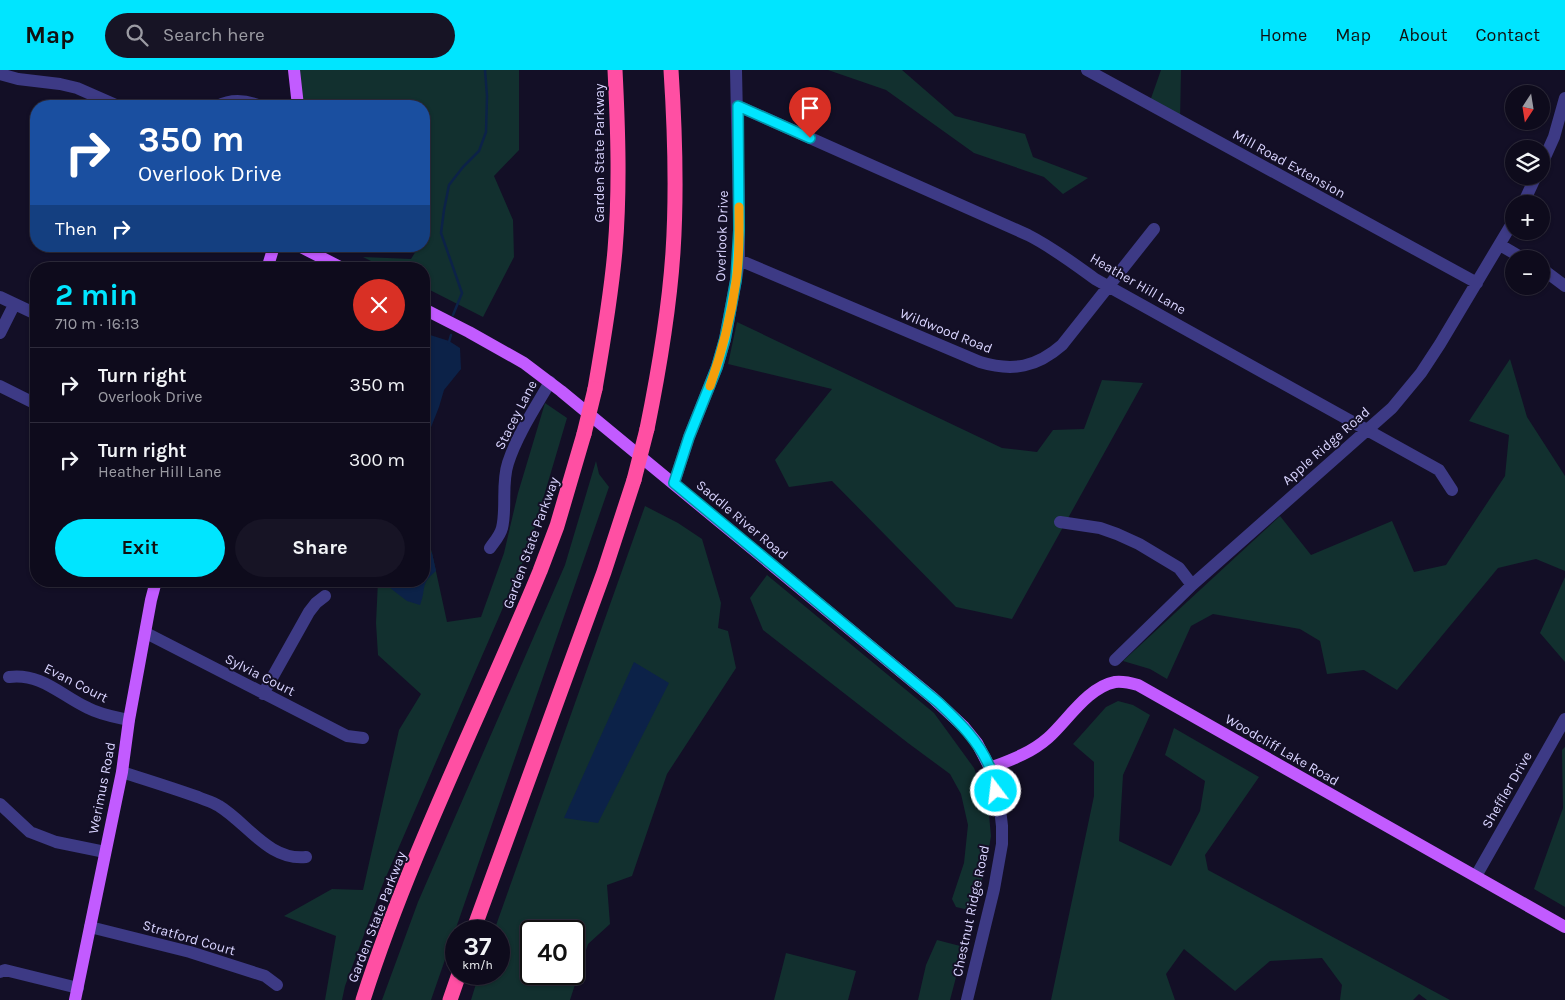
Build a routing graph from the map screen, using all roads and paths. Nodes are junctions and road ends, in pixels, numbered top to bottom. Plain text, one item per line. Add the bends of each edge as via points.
1 (294, 70) edge
2 (615, 70) edge
3 (671, 70) edge
4 (736, 70) edge
5 (1087, 70) edge
6 (0, 74) edge
7 (1565, 98) edge
8 (104, 100) edge
9 (297, 100) edge
10 (738, 106) junction
11 (1550, 146) edge
12 (1154, 229) dead end
13 (1505, 236) edge
14 (1500, 245) junction
15 (1509, 250) edge
16 (311, 252) edge
17 (738, 260) junction
18 (330, 262) edge
19 (1550, 275) edge
20 (1477, 283) junction
21 (1565, 286) edge
22 (1109, 287) junction
23 (0, 297) edge
24 (14, 305) junction
25 (30, 312) edge
26 (430, 313) edge
27 (0, 333) edge
28 (550, 382) junction
29 (0, 386) edge
30 (30, 401) edge
31 (1367, 431) junction
32 (674, 483) junction
33 (1452, 490) dead end
34 (1060, 522) dead end
35 (490, 548) dead end
36 (1192, 585) junction
37 (154, 587) edge
38 (326, 596) dead end
39 (146, 633) junction
40 (1115, 660) dead end
41 (9, 677) dead end
42 (263, 694) junction
43 (1565, 719) edge
44 (129, 720) junction
45 (363, 738) dead end
46 (990, 768) junction
47 (122, 772) junction
48 (0, 804) edge
49 (105, 852) junction
50 (306, 857) dead end
51 (1476, 876) junction
52 (477, 920) edge
53 (90, 927) junction
54 (1565, 927) edge
55 (0, 972) edge
56 (277, 985) dead end
57 (455, 985) edge
58 (76, 994) edge
59 (363, 1000) edge
60 (450, 1000) edge
61 (967, 1000) edge

1 - 9 main road
2 - 59 highway, Garden State Parkway, bridge via 618,156 615,250 595,390 584,434 540,571 410,873
3 - 52 highway, bridge via 675,157 673,252 663,346 647,428 604,572
4 - 10 street, Overlook Drive
5 - 20 street, Mill Road Extension
6 - 8 street via 77,88
7 - 11 street
10 - 17 street, Overlook Drive
10 - 22 street, Heather Hill Lane via 1028,234
12 - 22 street, Wildwood Road
13 - 14 street, Apple Ridge Road
14 - 15 street
14 - 20 street, Apple Ridge Road
16 - 18 main road
17 - 22 street, Wildwood Road via 980,362 1006,368 1029,365 1052,353
17 - 32 street, Overlook Drive via 725,339
19 - 21 street
20 - 31 street, Apple Ridge Road via 1421,372 1392,408
22 - 31 street, Heather Hill Lane
23 - 24 street
24 - 25 street
24 - 27 street
26 - 28 main road, Saddle River Road via 508,353
28 - 32 main road, Saddle River Road
28 - 35 street, Stacey Lane via 507,464 502,528
29 - 30 street
31 - 33 street, Heather Hill Lane via 1439,470
31 - 36 street, Apple Ridge Road
32 - 46 main road, Saddle River Road via 939,703 977,743
34 - 36 street via 1100,528 1139,544 1179,568
36 - 40 street, Apple Ridge Road
37 - 39 main road, Werimus Road
38 - 42 street via 309,612
39 - 42 street, Sylvia Court
39 - 44 main road, Werimus Road
41 - 44 street, Evan Court via 21,675 36,679 86,708
42 - 45 street, Sylvia Court via 347,736
43 - 51 street, Sheffler Drive
44 - 47 main road, Werimus Road
46 - 51 main road, Woodcliff Lake Road via 1036,747 1098,689 1116,682 1131,683 1149,690
46 - 61 street, Chestnut Ridge Road via 1000,809 1002,844
47 - 49 main road, Werimus Road
47 - 50 street via 219,806 273,849 286,856
48 - 49 street via 30,832 56,842
49 - 53 main road, Werimus Road
51 - 54 main road, Woodcliff Lake Road
53 - 56 street, Stratford Court via 190,952 265,976
53 - 58 main road, Werimus Road
55 - 58 street via 5,970
57 - 60 highway

